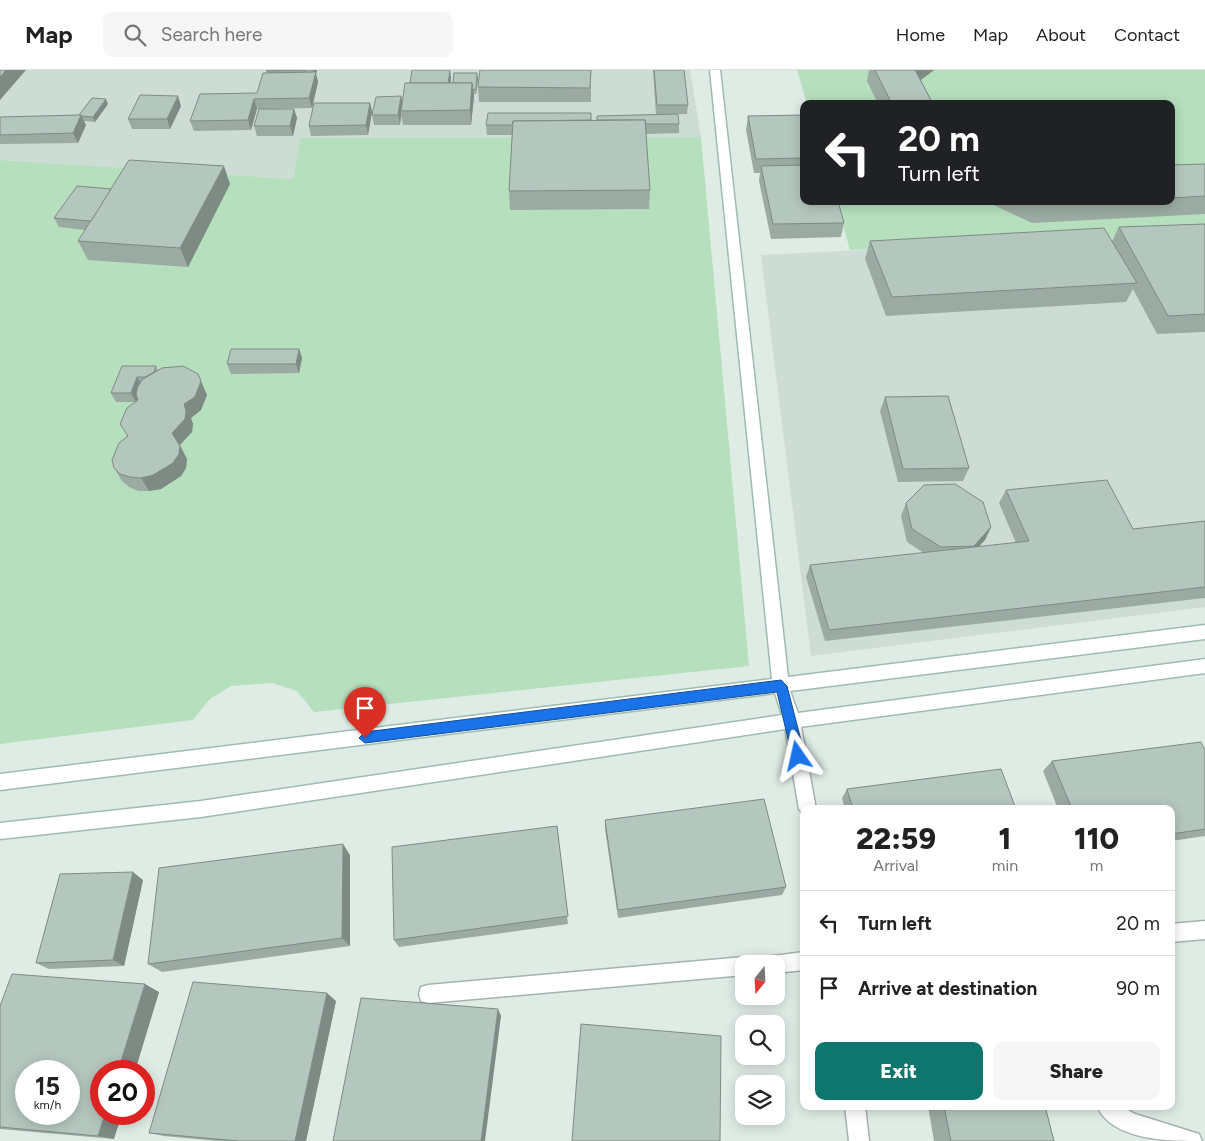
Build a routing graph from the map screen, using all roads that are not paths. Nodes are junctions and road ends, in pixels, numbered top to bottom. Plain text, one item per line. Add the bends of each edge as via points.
1 (714, 70) edge
2 (1205, 632) edge
3 (1205, 666) edge
4 (781, 686) junction
5 (792, 721) junction
6 (0, 782) edge
7 (807, 805) edge
8 (0, 831) edge
9 (1205, 930) edge
10 (1175, 932) edge
11 (800, 961) edge
12 (785, 963) edge
13 (735, 967) edge
14 (428, 994) dead end
15 (855, 1110) edge
16 (1109, 1110) edge
17 (859, 1141) edge
18 (1192, 1141) edge

1 - 4 main road
2 - 4 main road
3 - 5 main road
4 - 5 main road
4 - 6 main road
5 - 7 main road
5 - 8 main road via 201,808
9 - 10 main road
11 - 12 main road
13 - 14 main road
15 - 17 main road
16 - 18 main road via 1122,1120

